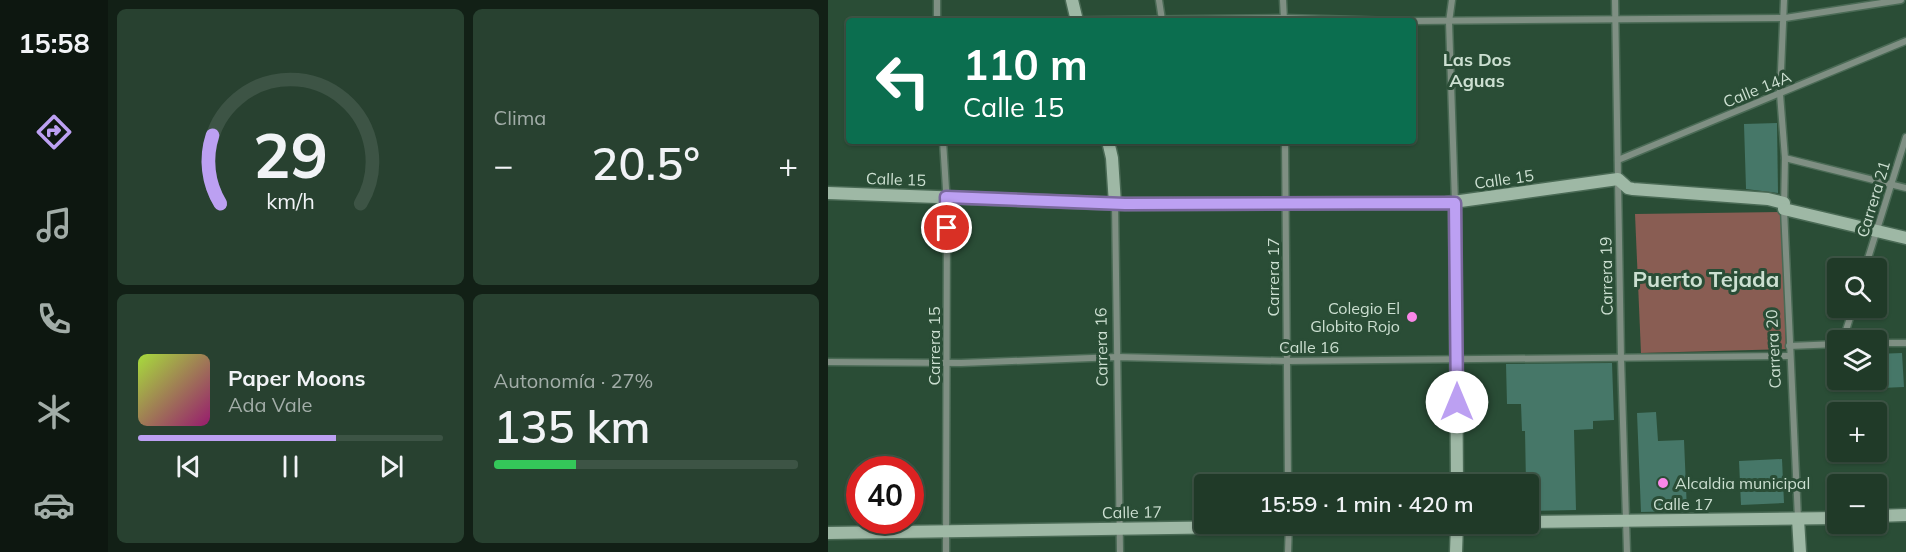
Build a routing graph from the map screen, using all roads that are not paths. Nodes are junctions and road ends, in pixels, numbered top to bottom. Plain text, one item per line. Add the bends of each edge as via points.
1 (937, 0) edge
2 (1072, 0) edge
3 (1160, 0) edge
4 (1283, 0) edge
5 (1452, 0) edge
6 (1615, 0) edge
7 (1785, 0) edge
8 (1901, 0) edge
9 (937, 18) edge
10 (1076, 18) edge
11 (1162, 18) edge
12 (1284, 18) edge
13 (1785, 18) junction
14 (1615, 19) junction
15 (1416, 21) edge
16 (1449, 22) junction
17 (1906, 41) edge
18 (1780, 94) junction
19 (1906, 137) edge
20 (943, 144) edge
21 (1109, 144) edge
22 (1285, 144) edge
23 (1785, 158) junction
24 (1618, 160) junction
25 (1618, 179) junction
26 (1892, 183) junction
27 (1906, 188) edge
28 (828, 193) edge
29 (946, 197) junction
30 (1455, 203) junction
31 (1115, 204) junction
32 (1286, 204) junction
33 (1784, 206) junction
34 (1876, 230) junction
35 (1906, 238) edge
36 (1868, 258) edge
37 (1887, 343) edge
38 (1906, 343) edge
39 (1827, 344) edge
40 (1789, 346) junction
41 (1789, 356) junction
42 (1117, 357) junction
43 (1621, 358) junction
44 (1456, 360) junction
45 (1287, 361) junction
46 (828, 362) edge
47 (946, 363) junction
48 (1288, 474) edge
49 (1457, 474) edge
50 (1906, 515) edge
51 (1887, 516) edge
52 (1827, 518) edge
53 (1798, 519) junction
54 (1627, 520) junction
55 (1539, 522) edge
56 (1194, 527) edge
57 (1122, 529) junction
58 (945, 531) junction
59 (828, 533) edge
60 (1289, 534) edge
61 (1457, 534) edge
62 (946, 552) edge
63 (1120, 552) edge
64 (1288, 552) edge
65 (1456, 552) edge
66 (1627, 552) edge
67 (1800, 552) edge

1 - 9 street
2 - 10 street
3 - 11 street
4 - 12 street
5 - 16 street
6 - 14 street, Carrera 19
7 - 13 street, Carrera 20
8 - 13 street
13 - 14 street
13 - 18 street, Carrera 20
14 - 16 street
14 - 24 street, Carrera 19
15 - 16 street
16 - 30 street
17 - 18 street, Calle 14A
18 - 23 street, Carrera 20
18 - 24 street, Calle 14A
19 - 26 street, Carrera 21
20 - 29 street, Carrera 15
21 - 31 street, Carrera 16
22 - 32 street, Carrera 17
23 - 26 street
23 - 33 street, Carrera 20
24 - 25 street, Carrera 19
25 - 30 street, Calle 15
25 - 33 street via 1633,189 1768,199
25 - 43 street, Carrera 19
26 - 27 street
26 - 34 street, Carrera 21
28 - 29 street, Calle 15
29 - 31 street, Calle 15
29 - 47 street, Carrera 15
30 - 32 street, Calle 15
30 - 44 street
31 - 32 street, Calle 15
31 - 42 street, Carrera 16
32 - 45 street, Carrera 17
33 - 34 street
33 - 40 street, Carrera 20
34 - 35 street
34 - 36 street, Carrera 21
37 - 38 street
39 - 40 street
40 - 41 street, Carrera 20
41 - 43 street, Calle 16
41 - 53 street, Carrera 20
42 - 45 street, Calle 16
42 - 47 street, Calle 16
42 - 57 street, Carrera 16
43 - 44 street, Calle 16
43 - 54 street, Carrera 19
44 - 45 street, Calle 16
44 - 49 street
45 - 48 street, Carrera 17
46 - 47 street, Calle 16
47 - 58 street, Carrera 15
50 - 51 street
52 - 53 street, Calle 17
53 - 54 street, Calle 17
53 - 67 street, Carrera 20
54 - 55 street, Calle 17
54 - 66 street, Carrera 19
56 - 57 street, Calle 17
57 - 58 street, Calle 17
57 - 63 street, Carrera 16
58 - 59 street, Calle 17
58 - 62 street, Carrera 15
60 - 64 street
61 - 65 street

